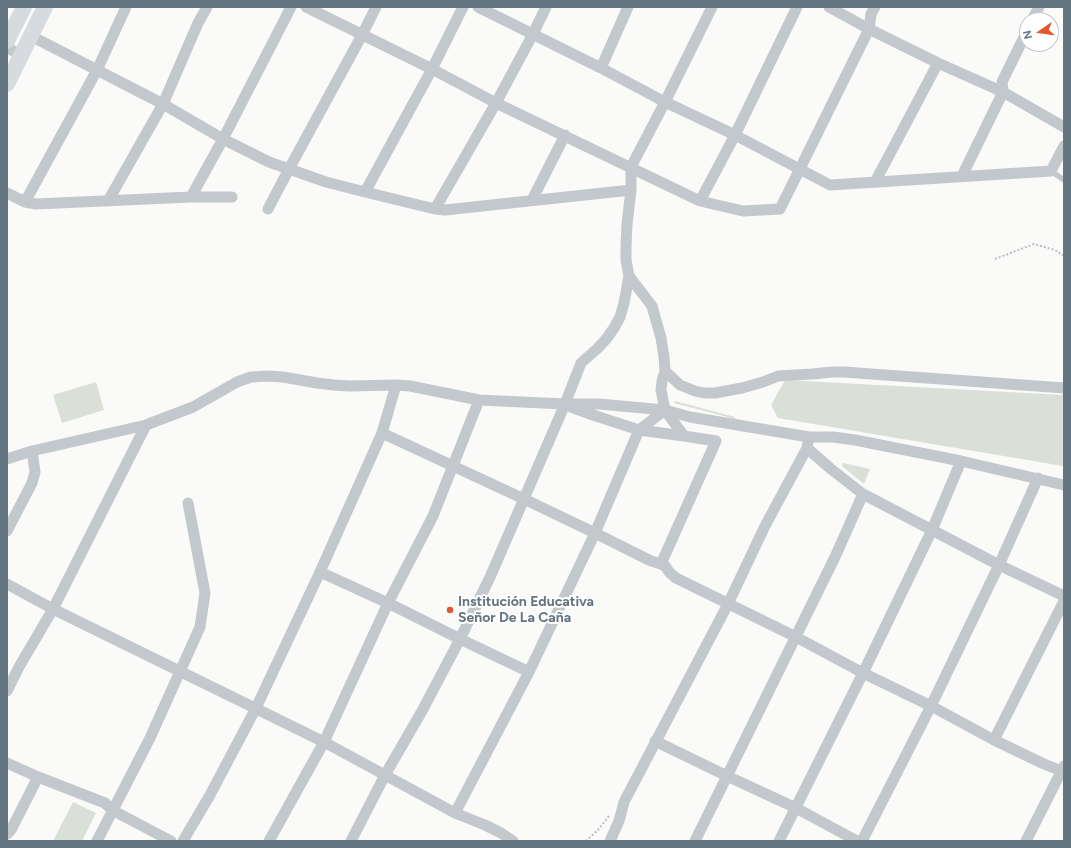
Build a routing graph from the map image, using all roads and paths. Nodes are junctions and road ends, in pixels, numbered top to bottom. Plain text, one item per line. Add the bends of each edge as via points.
1 (24, 7) edge
2 (46, 7) edge
3 (126, 7) edge
4 (207, 7) edge
5 (291, 7) edge
6 (306, 7) edge
7 (376, 7) edge
8 (463, 7) edge
9 (478, 7) edge
10 (546, 7) edge
11 (628, 7) edge
12 (712, 7) edge
13 (796, 7) edge
14 (829, 7) edge
15 (875, 7) edge
16 (869, 29) junction
17 (533, 34) junction
18 (362, 35) junction
19 (31, 36) junction
20 (7, 41) edge
21 (1019, 47) edge
22 (7, 48) edge
23 (22, 55) junction
24 (938, 63) junction
25 (601, 68) junction
26 (432, 69) junction
27 (97, 70) junction
28 (7, 84) edge
29 (1003, 92) junction
30 (665, 102) junction
31 (496, 103) junction
32 (163, 104) junction
33 (1064, 127) edge
34 (565, 135) junction
35 (735, 135) junction
36 (223, 139) junction
37 (1064, 146) edge
38 (631, 167) junction
39 (289, 169) junction
40 (800, 169) junction
41 (1051, 171) junction
42 (962, 176) junction
43 (1064, 180) edge
44 (875, 182) junction
45 (631, 190) junction
46 (365, 192) junction
47 (7, 193) edge
48 (191, 197) junction
49 (232, 198) dead end
50 (532, 200) junction
51 (108, 201) junction
52 (700, 201) junction
53 (25, 202) junction
54 (268, 209) dead end
55 (435, 209) junction
56 (1064, 256) edge
57 (995, 259) dead end
58 (629, 276) junction
59 (665, 371) junction
60 (396, 385) junction
61 (1064, 388) edge
62 (479, 400) junction
63 (565, 404) junction
64 (665, 410) junction
65 (146, 425) junction
66 (639, 430) junction
67 (382, 433) junction
68 (684, 436) junction
69 (808, 442) junction
70 (32, 451) junction
71 (7, 459) edge
72 (961, 461) junction
73 (453, 465) junction
74 (1038, 478) junction
75 (1064, 485) edge
76 (863, 494) junction
77 (524, 499) junction
78 (188, 503) dead end
79 (932, 530) junction
80 (7, 531) edge
81 (595, 533) junction
82 (661, 564) junction
83 (999, 565) junction
84 (320, 572) junction
85 (7, 584) edge
86 (1064, 596) edge
87 (1064, 602) edge
88 (388, 603) junction
89 (728, 604) junction
90 (53, 609) junction
91 (796, 637) junction
92 (460, 639) junction
93 (181, 671) junction
94 (529, 672) junction
95 (863, 672) junction
96 (7, 690) edge
97 (931, 706) junction
98 (256, 708) junction
99 (994, 740) junction
100 (655, 741) junction
101 (324, 742) junction
102 (7, 763) edge
103 (1063, 770) edge
104 (385, 775) junction
105 (727, 776) junction
106 (38, 777) junction
107 (624, 802) junction
108 (796, 808) junction
109 (112, 810) junction
110 (455, 813) junction
111 (7, 834) edge
112 (97, 841) edge
113 (170, 841) edge
114 (183, 841) edge
115 (269, 841) edge
116 (351, 841) edge
117 (513, 841) edge
118 (586, 841) edge
119 (610, 841) edge
120 (695, 841) edge
121 (779, 841) edge
122 (857, 841) edge
123 (862, 841) edge
124 (1026, 841) edge

1 - 20 main road
2 - 19 main road
3 - 27 street
4 - 32 street
5 - 36 street
6 - 18 street
7 - 18 street
8 - 26 street
9 - 17 street
10 - 17 street
11 - 25 street
12 - 30 street
13 - 35 street
14 - 16 street
15 - 16 street via 871,14
16 - 24 street
16 - 40 street
17 - 25 street
17 - 31 street
18 - 26 street
18 - 39 street
19 - 23 main road
19 - 27 street
21 - 29 street via 1002,82
22 - 23 street
23 - 28 main road
24 - 29 street
24 - 44 street
25 - 30 street
26 - 31 street
26 - 46 street
27 - 32 street
27 - 53 street
29 - 33 street
29 - 42 street
30 - 35 street
30 - 38 street
31 - 34 street
31 - 55 street
32 - 36 street
32 - 51 street
34 - 38 street
34 - 50 street
35 - 40 street
35 - 52 street
36 - 39 street
36 - 48 street
37 - 41 street
38 - 45 street
38 - 52 street
39 - 46 street
39 - 54 street
40 - 44 street via 830,185
40 - 52 street via 780,209 743,211
41 - 42 street
41 - 43 lane
42 - 44 street
45 - 50 street
45 - 58 street via 626,246
46 - 55 street
47 - 53 street
48 - 49 street
48 - 51 street
50 - 55 street
51 - 53 street via 36,204
56 - 57 path via 1055,250 1034,244
58 - 59 street via 652,306 661,338
58 - 63 street via 620,317 607,338 581,362
59 - 61 street via 680,384 704,393 742,388 778,376 832,372
59 - 64 street via 661,390
60 - 62 street via 426,388
60 - 65 street via 349,386 283,377 251,377 193,407
60 - 67 street
62 - 63 street
62 - 73 street
63 - 64 street via 599,404
63 - 66 street
63 - 77 street
64 - 66 street
64 - 68 street
64 - 69 street
65 - 70 street
65 - 90 street
66 - 68 street
66 - 81 street
67 - 73 street
67 - 84 street
68 - 82 street via 716,441
69 - 72 street via 833,437
69 - 76 street via 831,469
69 - 89 street
70 - 71 street
70 - 80 street via 35,472 32,484
72 - 74 street
72 - 79 street
73 - 77 street
73 - 88 street via 433,516
74 - 75 street
74 - 83 street
76 - 79 street
76 - 91 street
77 - 81 street
77 - 92 street
78 - 93 street via 205,593 200,627
79 - 83 street
79 - 95 street
81 - 82 street via 651,562
81 - 94 street
82 - 89 street via 676,578
83 - 86 street
83 - 97 street
84 - 88 street
84 - 98 street
85 - 90 street
87 - 99 street
88 - 92 street
88 - 101 street
89 - 91 street
89 - 100 street
90 - 93 street
90 - 96 street
91 - 95 street
91 - 105 street
92 - 94 street
92 - 104 street
93 - 98 street
93 - 109 street via 150,738
94 - 110 street
95 - 97 street
95 - 108 street
97 - 99 street
97 - 123 street
98 - 101 street
98 - 114 street
99 - 103 street via 1044,764
100 - 105 street
100 - 107 street
101 - 104 street
101 - 115 street
102 - 106 street
103 - 124 street
104 - 110 street
104 - 116 street
105 - 108 street
105 - 120 street
106 - 109 street via 105,803
106 - 111 street
107 - 118 path via 611,812
107 - 119 street
108 - 121 street
108 - 122 street
109 - 112 street
109 - 113 street
110 - 117 street via 485,825

